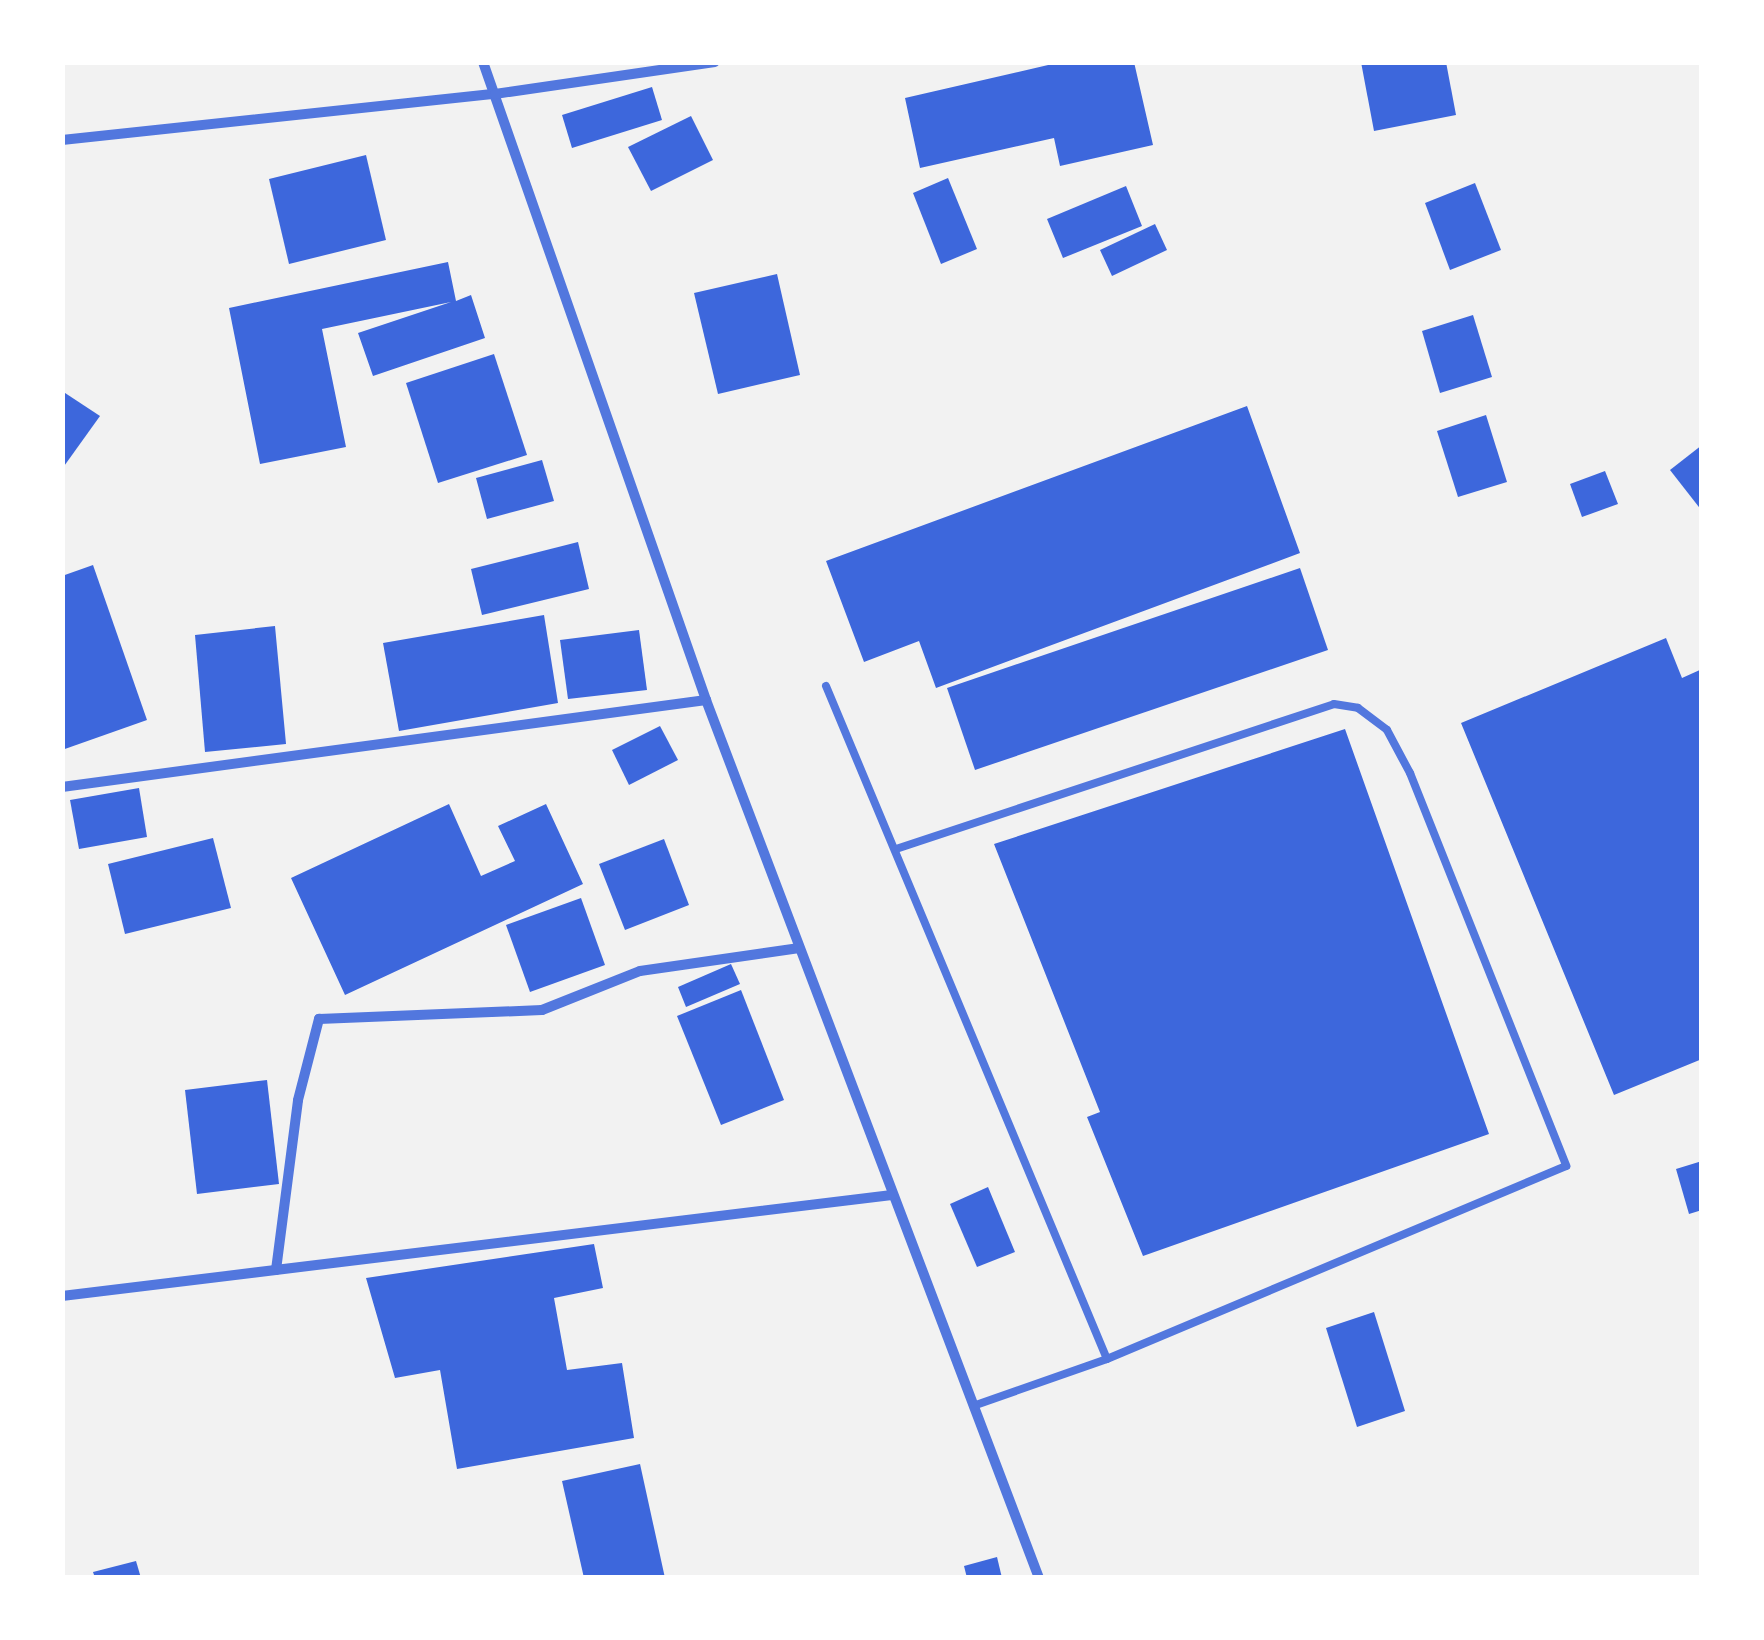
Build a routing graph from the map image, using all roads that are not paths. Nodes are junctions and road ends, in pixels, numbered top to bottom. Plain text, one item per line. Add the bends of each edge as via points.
1 (482, 62) edge
2 (715, 62) edge
3 (495, 94) junction
4 (62, 140) edge
5 (826, 686) dead end
6 (706, 700) junction
7 (62, 787) edge
8 (896, 849) junction
9 (799, 948) junction
10 (892, 1195) junction
11 (276, 1270) junction
12 (62, 1296) edge
13 (1108, 1360) junction
14 (973, 1406) junction
15 (1039, 1578) edge

1 - 3 street
2 - 3 street
3 - 4 street
3 - 6 street
5 - 8 lane
6 - 7 street
6 - 9 street
8 - 13 lane
8 - 13 lane via 1334,704 1358,708 1387,730 1423,804 1566,1166
9 - 10 street
9 - 11 street via 640,971 542,1010 319,1019 298,1100
10 - 11 street
10 - 14 street
11 - 12 street
13 - 14 lane
14 - 15 street

